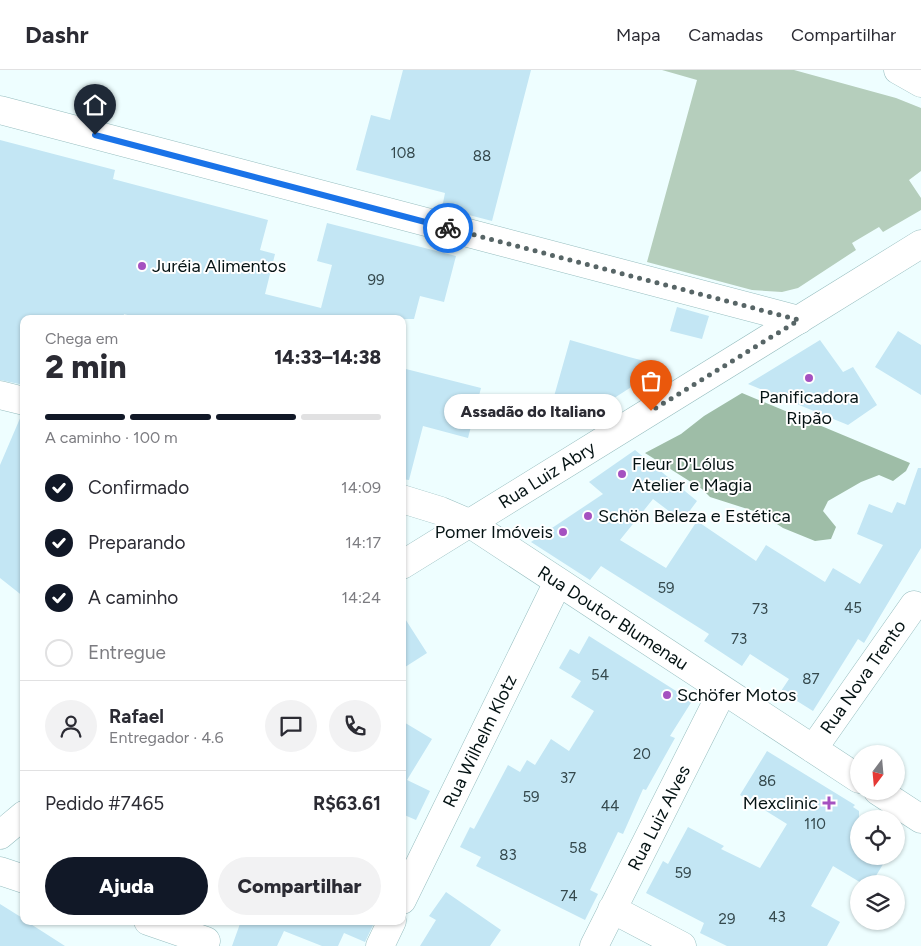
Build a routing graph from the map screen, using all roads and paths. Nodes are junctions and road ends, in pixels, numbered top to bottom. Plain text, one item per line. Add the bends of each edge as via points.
1 (898, 70) edge
2 (921, 83) edge
3 (0, 110) edge
4 (921, 244) edge
5 (799, 320) junction
6 (0, 395) edge
7 (20, 400) edge
8 (406, 500) edge
9 (469, 524) junction
10 (406, 563) edge
11 (558, 582) junction
12 (914, 606) dead end
13 (723, 690) junction
14 (813, 749) junction
15 (850, 772) edge
16 (892, 800) edge
17 (20, 818) edge
18 (921, 819) edge
19 (0, 835) edge
20 (0, 871) edge
21 (20, 878) edge
22 (406, 892) edge
23 (612, 909) junction
24 (160, 925) edge
25 (390, 925) edge
26 (206, 941) dead end
27 (380, 946) edge
28 (594, 946) edge
29 (682, 946) edge

1 - 2 street
3 - 5 street
4 - 5 street, Rua Luiz Abry
5 - 9 street, Rua Luiz Abry
6 - 7 street
8 - 9 street, Rua Doutor Blumenau
9 - 10 street, Rua Luiz Abry
9 - 11 street, Rua Doutor Blumenau
11 - 13 street, Rua Doutor Blumenau
11 - 22 street, Rua Wilhelm Klotz
12 - 14 street, Rua Nova Trento
13 - 14 street, Rua Doutor Blumenau
13 - 23 street, Rua Luiz Alves
14 - 15 street, Rua Doutor Blumenau
16 - 18 street
17 - 19 street
20 - 21 street
23 - 28 street, Rua Luiz Alves
23 - 29 street
24 - 26 street
25 - 27 street

